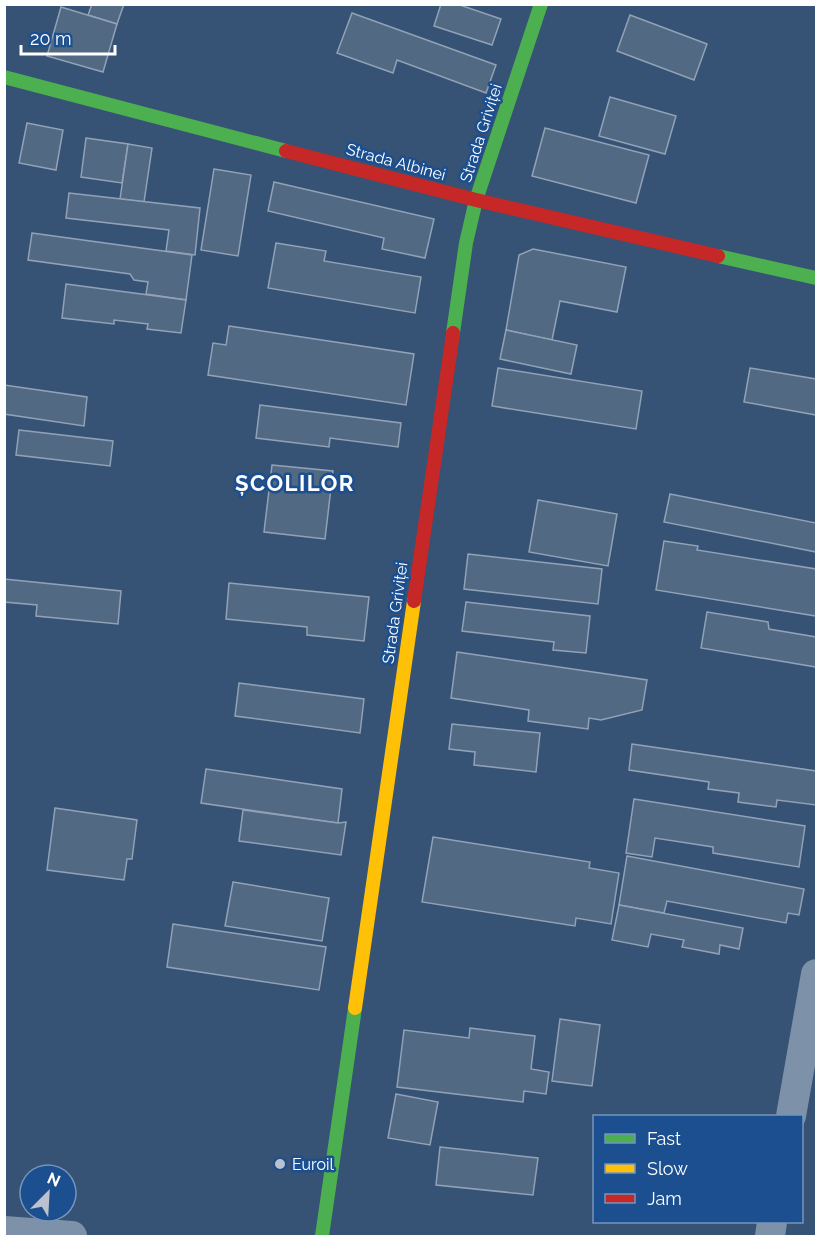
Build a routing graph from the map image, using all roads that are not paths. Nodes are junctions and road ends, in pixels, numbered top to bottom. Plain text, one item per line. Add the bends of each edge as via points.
1 (541, 4) edge
2 (4, 77) edge
3 (476, 200) junction
4 (816, 278) edge
5 (816, 974) edge
6 (791, 1115) edge
7 (4, 1232) edge
8 (72, 1236) edge
9 (322, 1236) edge

1 - 3 main road, Strada Griviței
2 - 3 main road, Strada Albinei
3 - 4 main road, Strada Albinei
3 - 9 main road, Strada Griviței via 464,254
5 - 6 street
7 - 8 street

